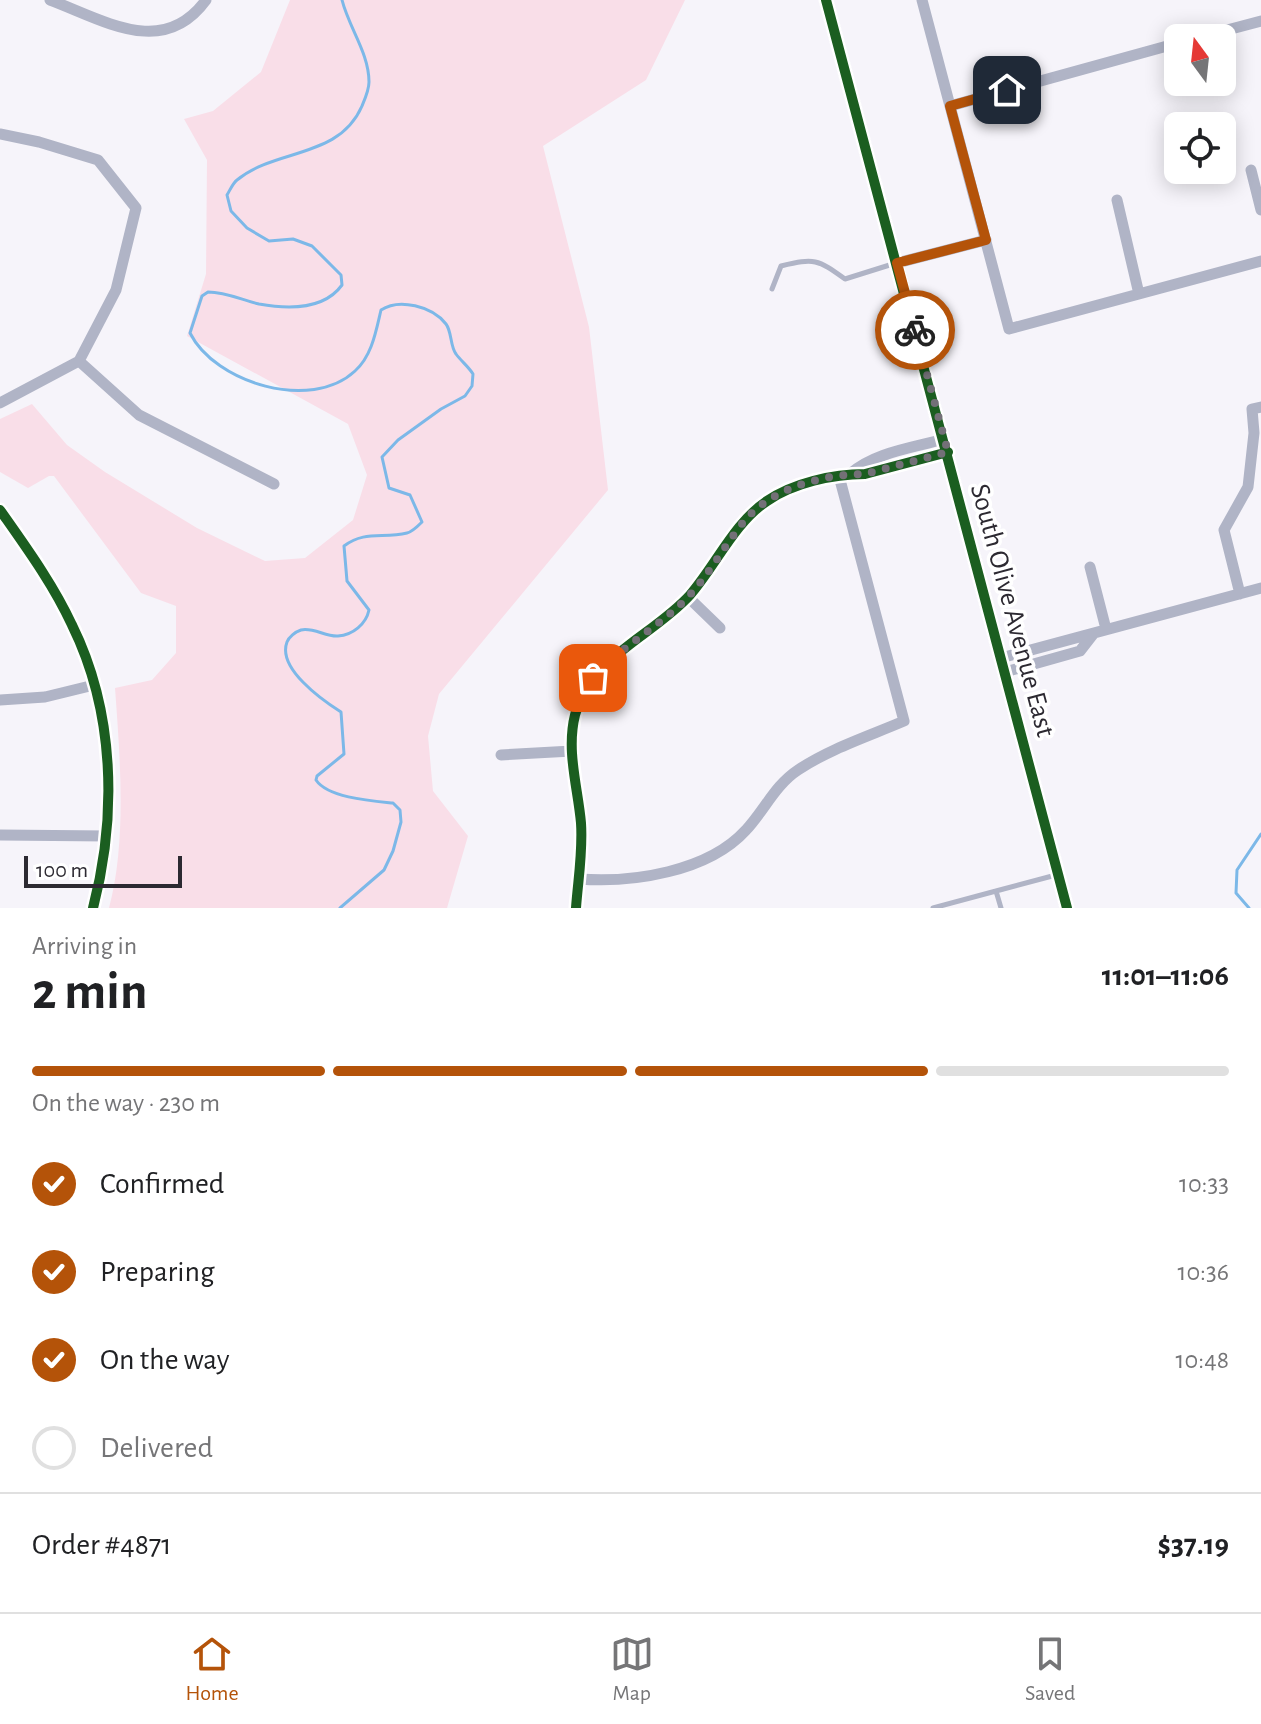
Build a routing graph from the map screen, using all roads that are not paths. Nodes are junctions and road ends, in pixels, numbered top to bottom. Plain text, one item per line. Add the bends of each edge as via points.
1 (50, 0) edge
2 (206, 0) edge
3 (826, 0) edge
4 (922, 0) edge
5 (1261, 21) edge
6 (1236, 28) edge
7 (1164, 47) edge
8 (950, 106) junction
9 (0, 134) edge
10 (1251, 170) dead end
11 (1117, 200) dead end
12 (1261, 210) edge
13 (986, 240) junction
14 (1261, 261) edge
15 (897, 263) junction
16 (772, 289) dead end
17 (1139, 294) junction
18 (79, 361) junction
19 (0, 403) edge
20 (1257, 408) edge
21 (946, 446) junction
22 (845, 475) junction
23 (274, 484) dead end
24 (0, 510) edge
25 (1090, 567) dead end
26 (1261, 588) edge
27 (1240, 594) junction
28 (688, 597) junction
29 (720, 628) dead end
30 (1100, 631) junction
31 (1003, 665) junction
32 (94, 685) junction
33 (0, 700) edge
34 (572, 751) junction
35 (501, 755) dead end
36 (0, 835) edge
37 (107, 836) junction
38 (1059, 874) junction
39 (579, 879) junction
40 (996, 891) junction
41 (93, 908) edge
42 (576, 908) edge
43 (933, 908) edge
44 (1001, 908) edge
45 (1067, 908) edge

1 - 2 street via 146,33 180,25
3 - 15 street, South Olive Avenue East
4 - 8 street
5 - 6 street
7 - 8 street
8 - 13 street
9 - 18 street via 98,160 136,208 116,290
10 - 12 street
11 - 17 street
13 - 15 street
13 - 17 street via 1009,329
14 - 17 street
15 - 16 lane via 845,279 809,259 781,266
15 - 21 street, South Olive Avenue East
18 - 19 street
18 - 23 street via 139,415
20 - 27 street via 1248,487 1224,530
21 - 22 street via 876,458
21 - 31 street, South Olive Avenue East
22 - 28 street via 788,489 758,507
22 - 39 street via 904,721 798,770 742,834 709,856 638,879
24 - 32 street via 51,584 74,627
25 - 30 street
26 - 27 street
27 - 30 street
28 - 29 street
28 - 34 street via 593,678 574,718
30 - 31 street
31 - 38 street, South Olive Avenue East
32 - 33 street via 45,697
32 - 37 street via 107,760
34 - 35 street
34 - 39 street via 581,823
36 - 37 street
37 - 41 street
38 - 40 lane
38 - 45 street, South Olive Avenue East
39 - 42 street
40 - 43 lane
40 - 44 lane

